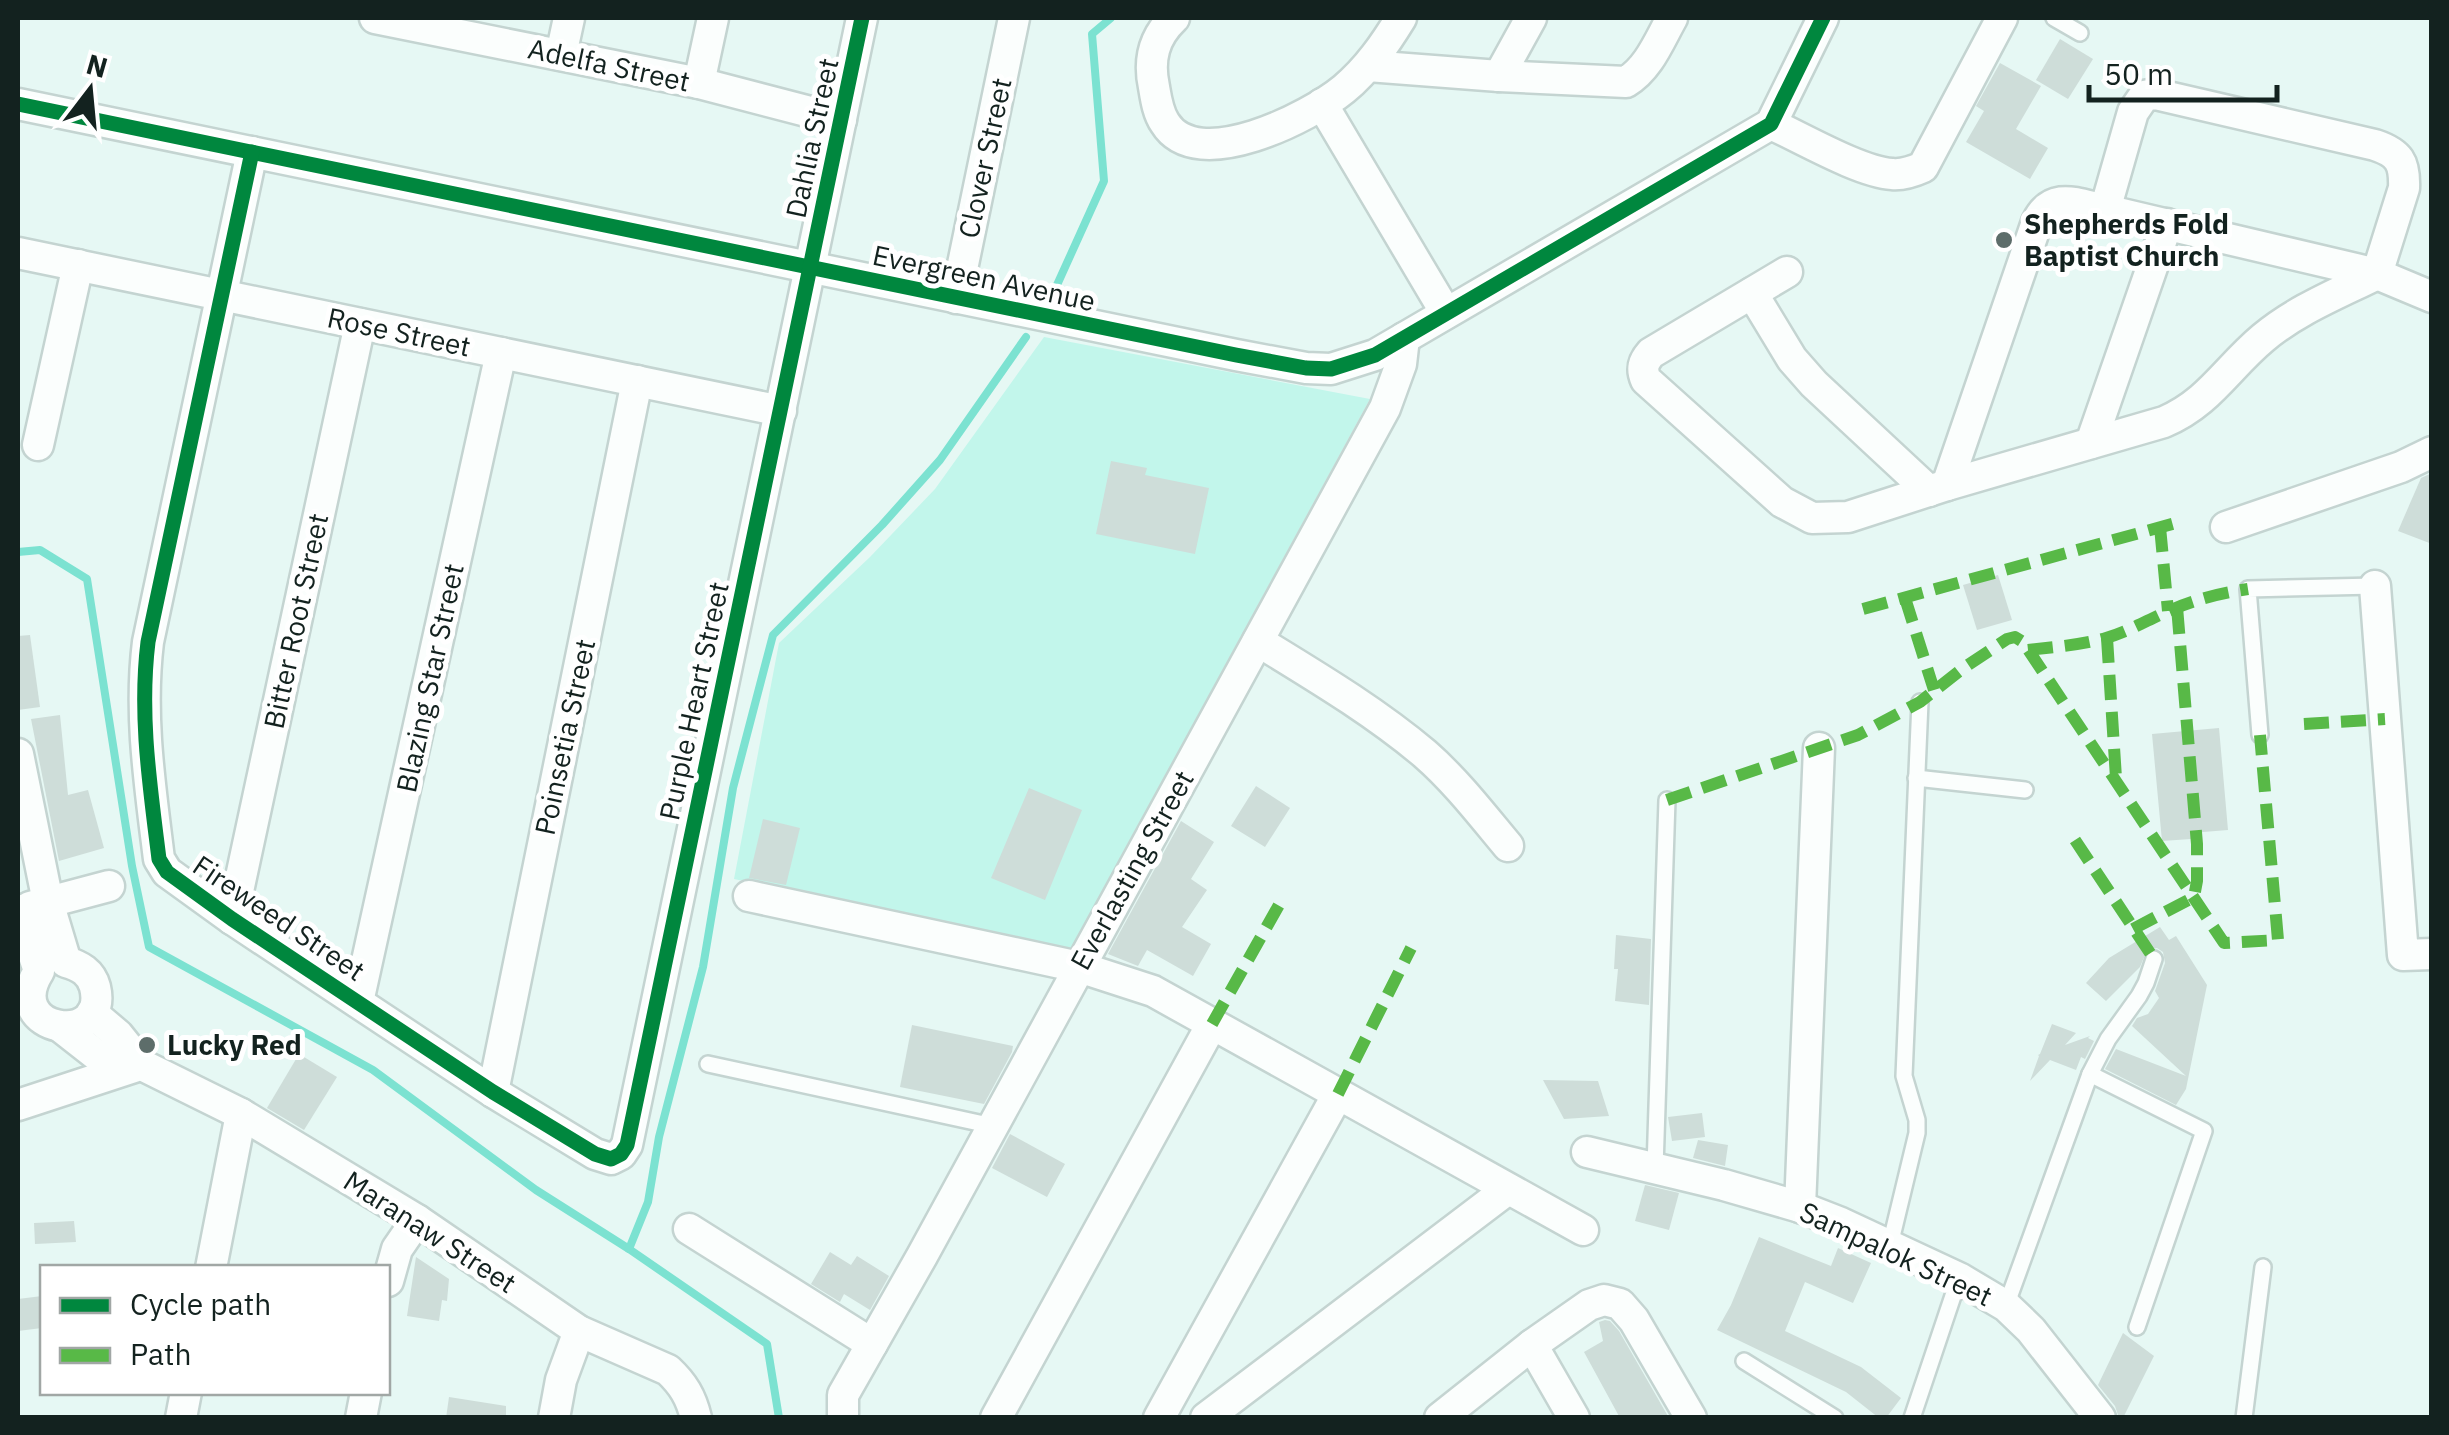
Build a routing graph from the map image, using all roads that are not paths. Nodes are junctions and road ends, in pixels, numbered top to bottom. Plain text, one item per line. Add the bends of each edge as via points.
1 (375, 18) edge
2 (569, 18) edge
3 (713, 18) edge
4 (862, 18) edge
5 (1014, 18) edge
6 (1174, 18) edge
7 (1400, 18) edge
8 (1531, 18) edge
9 (1672, 18) edge
10 (1823, 18) edge
11 (2002, 18) edge
12 (2054, 18) edge
13 (2080, 33) dead end
14 (561, 55) junction
15 (1368, 66) junction
16 (1499, 76) junction
17 (699, 84) junction
18 (18, 104) edge
19 (1322, 104) junction
20 (841, 120) junction
21 (1771, 124) junction
22 (252, 152) junction
23 (2105, 210) junction
24 (2167, 224) junction
25 (18, 253) edge
26 (78, 266) junction
27 (810, 268) junction
28 (1787, 272) dead end
29 (2377, 274) junction
30 (1752, 293) junction
31 (221, 295) junction
32 (2432, 297) edge
33 (956, 298) junction
34 (1446, 313) junction
35 (360, 324) junction
36 (1404, 338) junction
37 (501, 353) junction
38 (638, 381) junction
39 (781, 410) junction
40 (2091, 443) junction
41 (38, 445) dead end
42 (2432, 452) edge
43 (1938, 488) junction
44 (2226, 527) dead end
45 (2375, 586) joint
46 (1258, 640) junction
47 (1920, 702) dead end
48 (2260, 735) dead end
49 (1819, 748) dead end
50 (18, 754) edge
51 (1916, 778) junction
52 (21, 787) edge
53 (2026, 790) dead end
54 (1667, 800) dead end
55 (1508, 846) dead end
56 (109, 886) dead end
57 (749, 896) dead end
58 (28, 907) edge
59 (232, 919) junction
60 (2432, 954) edge
61 (2154, 960) dead end
62 (1079, 967) junction
63 (358, 1002) junction
64 (92, 1013) junction
65 (1212, 1024) junction
66 (62, 1028) junction
67 (708, 1064) dead end
68 (142, 1065) junction
69 (2090, 1074) junction
70 (493, 1092) junction
71 (1338, 1094) junction
72 (18, 1105) edge
73 (242, 1114) junction
74 (993, 1126) junction
75 (627, 1145) joint
76 (1586, 1152) dead end
77 (1655, 1168) junction
78 (1508, 1189) junction
79 (1800, 1207) junction
80 (417, 1220) junction
81 (689, 1229) dead end
82 (1583, 1230) dead end
83 (1890, 1246) junction
84 (211, 1265) edge
85 (2263, 1266) dead end
86 (390, 1274) edge
87 (1959, 1278) junction
88 (2006, 1306) junction
89 (2137, 1328) dead end
90 (578, 1332) junction
91 (872, 1344) junction
92 (1532, 1346) junction
93 (1744, 1360) dead end
94 (1793, 1393) junction
95 (843, 1406) edge
96 (1442, 1417) edge
97 (554, 1418) edge
98 (696, 1418) edge
99 (996, 1418) edge
100 (1159, 1418) edge
101 (1206, 1418) edge
102 (1574, 1418) edge
103 (1691, 1418) edge
104 (1806, 1418) edge
105 (1835, 1418) edge
106 (1912, 1418) edge
107 (2100, 1418) edge
108 (2244, 1418) edge

1 - 14 street, Adelfa Street
2 - 14 street
3 - 17 street
4 - 20 street, Dahlia Street
5 - 33 street, Clover Street
6 - 19 street via 1157,38 1152,77 1158,108 1179,138 1233,143
7 - 15 street
8 - 16 street
9 - 16 street via 1647,62 1626,82
10 - 21 street
11 - 21 street via 1923,167 1895,175 1874,172
12 - 13 lane
14 - 17 street, Adelfa Street
15 - 16 street
15 - 19 street
17 - 20 street, Adelfa Street
18 - 22 street, Evergreen Avenue
19 - 34 street
20 - 27 street, Dahlia Street
21 - 34 street, Evergreen Avenue
22 - 27 street, Evergreen Avenue
22 - 31 street, Fireweed Street
23 - 24 street
23 - 29 street via 2133,112 2144,96 2375,144 2391,150 2404,174
23 - 43 street via 2060,202 2042,212
24 - 29 street
24 - 40 street
25 - 26 street, Rose Street
26 - 31 street, Rose Street
26 - 41 street
27 - 33 street, Evergreen Avenue
27 - 39 street, Purple Heart Street
28 - 30 street
29 - 32 street
29 - 40 street via 2265,335 2196,406
30 - 43 street via 1814,384
30 - 43 street via 1650,353 1646,380 1782,502 1812,518 1848,517
31 - 35 street, Rose Street
31 - 59 street, Fireweed Street via 148,642 144,710 159,859
33 - 36 street, Evergreen Avenue via 1306,368 1350,364
34 - 36 street, Evergreen Avenue
35 - 37 street, Rose Street
35 - 59 street, Bitter Root Street
36 - 46 street, Everlasting Street via 1385,408
37 - 38 street, Rose Street
37 - 63 street, Blazing Star Street
38 - 39 street, Rose Street
38 - 70 street, Poinsetia Street
39 - 75 street, Purple Heart Street
40 - 43 street
42 - 44 street
45 - 48 lane via 2248,589
45 - 60 street via 2403,956
46 - 55 street via 1426,756
46 - 62 street, Everlasting Street
47 - 51 lane
49 - 79 street
50 - 52 street
51 - 53 lane
51 - 83 lane via 1904,1076 1917,1133
52 - 58 street
54 - 77 lane
56 - 58 street
57 - 62 street
58 - 64 street via 66,962 94,981
58 - 66 street, Maranaw Street via 39,971 31,1002 43,1020
59 - 63 street, Fireweed Street
61 - 69 lane
62 - 65 street via 1153,991
62 - 74 street, Everlasting Street
63 - 70 street, Fireweed Street
64 - 66 street
64 - 68 street, Maranaw Street
65 - 71 street
65 - 99 street
66 - 68 street, Maranaw Street via 98,1056
67 - 74 lane
68 - 72 street
68 - 73 street, Maranaw Street
69 - 88 lane
69 - 89 lane via 2204,1131
70 - 75 street, Fireweed Street via 595,1154 611,1160
71 - 78 street
71 - 100 street
73 - 80 street, Maranaw Street
73 - 84 street
74 - 91 street, Everlasting Street
76 - 77 street, Sampalok Street
77 - 79 street, Sampalok Street
78 - 82 street
78 - 101 street
79 - 83 street, Sampalok Street
80 - 86 street
80 - 90 street, Maranaw Street
81 - 91 street
83 - 87 street, Sampalok Street
85 - 108 lane
87 - 88 street, Sampalok Street
87 - 106 lane
88 - 107 street, Sampalok Street
90 - 97 street
90 - 98 street, Maranaw Street via 668,1370 690,1397
91 - 95 street, Everlasting Street
92 - 96 street
92 - 102 street
92 - 103 street via 1589,1306 1604,1300 1620,1304
93 - 94 lane
94 - 104 lane
94 - 105 lane

